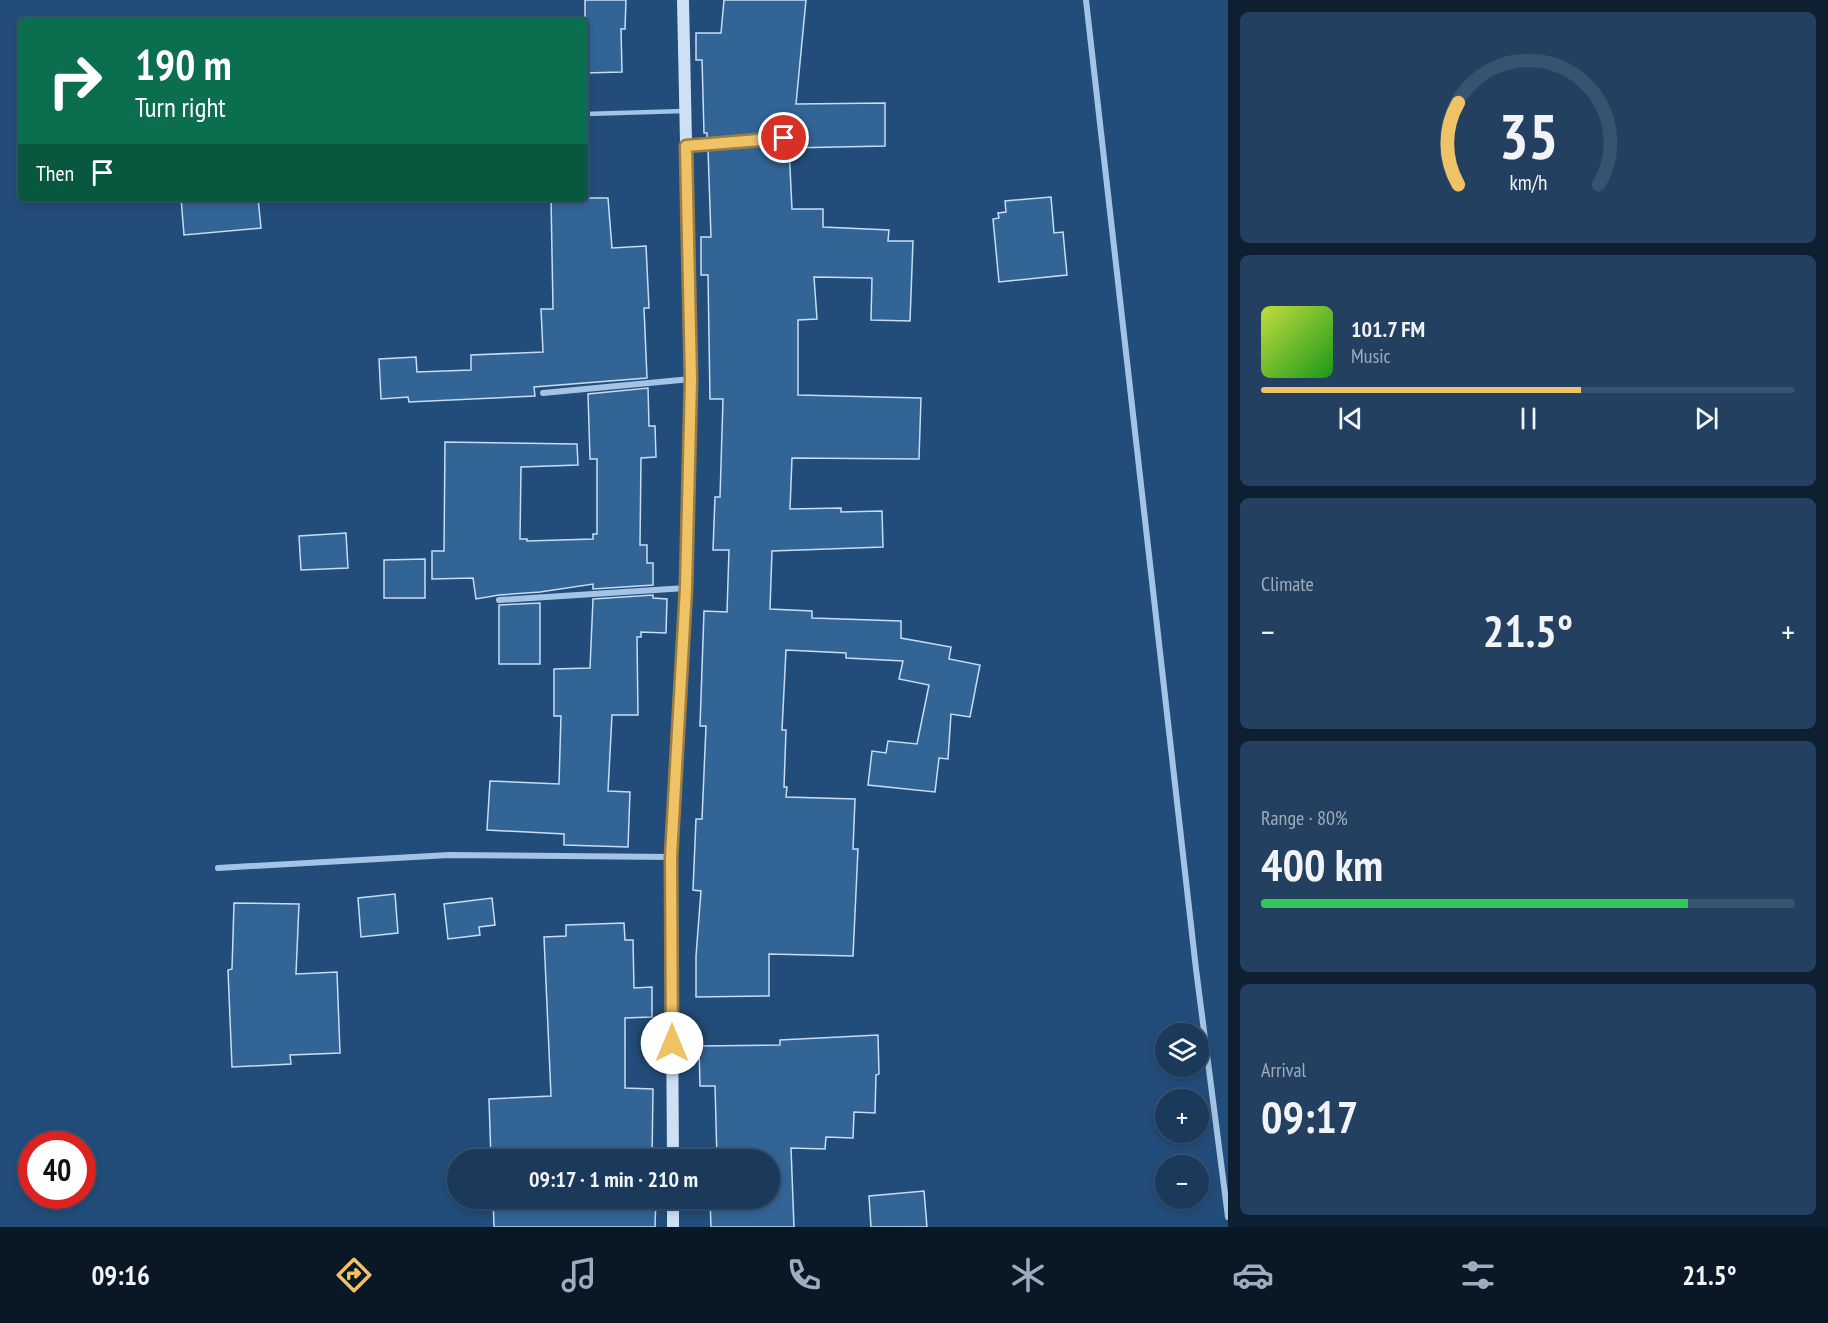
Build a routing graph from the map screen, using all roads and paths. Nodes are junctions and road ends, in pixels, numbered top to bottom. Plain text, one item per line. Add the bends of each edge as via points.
1 (683, 0) edge
2 (1086, 0) edge
3 (685, 111) junction
4 (588, 114) edge
5 (784, 138) dead end
6 (686, 146) junction
7 (691, 379) junction
8 (543, 393) dead end
9 (686, 588) junction
10 (499, 600) dead end
11 (671, 857) junction
12 (218, 868) dead end
13 (673, 1149) edge
14 (673, 1209) edge
15 (1228, 1217) edge
16 (673, 1227) edge

1 - 3 street
2 - 15 street via 1196,969
3 - 4 lane
3 - 6 street
5 - 6 lane
6 - 7 street
7 - 8 street
7 - 9 street
9 - 10 street
9 - 11 street
11 - 12 street via 449,855
11 - 13 street
14 - 16 street

